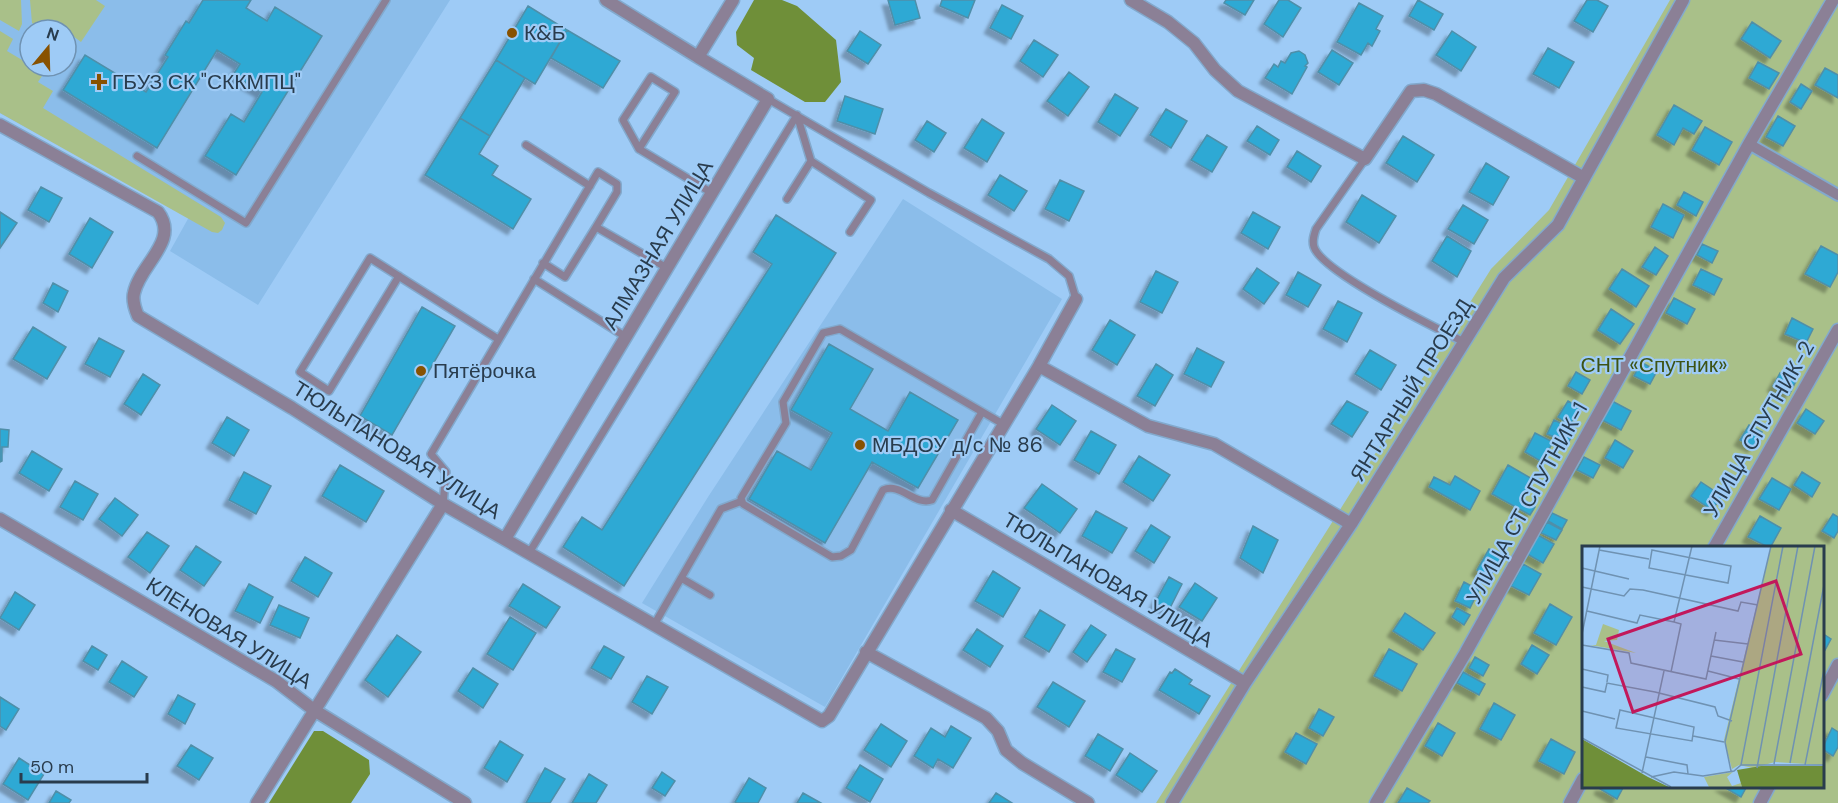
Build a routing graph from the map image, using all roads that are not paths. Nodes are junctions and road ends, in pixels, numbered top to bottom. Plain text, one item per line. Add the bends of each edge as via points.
1 (386, 0) edge
2 (606, 0) edge
3 (733, 0) edge
4 (1131, 0) edge
5 (1683, 0) edge
6 (1833, 0) edge
7 (698, 57) junction
8 (768, 99) junction
9 (797, 115) junction
10 (0, 125) edge
11 (1749, 144) junction
12 (526, 145) dead end
13 (639, 149) junction
14 (137, 156) dead end
15 (1365, 159) junction
16 (811, 161) junction
17 (1584, 178) junction
18 (590, 186) junction
19 (712, 193) junction
20 (1838, 195) edge
21 (787, 200) dead end
22 (596, 227) junction
23 (850, 232) dead end
24 (543, 263) junction
25 (667, 268) junction
26 (399, 276) junction
27 (534, 279) junction
28 (1076, 299) joint
29 (1838, 330) edge
30 (626, 337) junction
31 (498, 339) junction
32 (1464, 342) junction
33 (1038, 366) junction
34 (982, 412) junction
35 (1003, 424) junction
36 (742, 501) junction
37 (443, 504) junction
38 (951, 510) junction
39 (0, 519) edge
40 (1351, 524) junction
41 (505, 538) junction
42 (1715, 546) edge
43 (529, 553) junction
44 (681, 578) junction
45 (710, 595) dead end
46 (654, 625) junction
47 (866, 652) junction
48 (1838, 665) edge
49 (1245, 683) junction
50 (1823, 691) edge
51 (315, 711) junction
52 (1582, 781) edge
53 (1768, 788) edge
54 (257, 803) edge
55 (465, 803) edge
56 (1088, 803) edge
57 (1172, 803) edge
58 (1376, 803) edge
59 (1570, 803) edge
60 (1760, 803) edge

1 - 14 lane via 246,224
2 - 7 street
3 - 7 street
4 - 15 street via 1194,43 1238,91
5 - 17 street, ЯНТАРНЫЙ ПРОЕЗД
6 - 11 street, УЛИЦА СТ СПУТНИК-1
7 - 8 street
8 - 9 lane
8 - 19 street, АЛМАЗНАЯ УЛИЦА
9 - 16 lane
9 - 28 lane via 1049,259 1069,276
9 - 43 lane
10 - 37 street, ТЮЛЬПАНОВАЯ УЛИЦА via 158,212 165,221 162,242 133,295 138,316
11 - 20 street
11 - 58 street, УЛИЦА СТ СПУТНИК-1 via 1466,652
12 - 18 lane
13 - 13 lane via 675,92 651,77 623,120
13 - 19 lane
15 - 17 street via 1411,92 1424,90
15 - 32 lane via 1316,229 1314,248 1321,258 1365,290
16 - 21 lane
16 - 23 lane via 871,200
17 - 32 street, ЯНТАРНЫЙ ПРОЕЗД via 1558,225 1504,278
18 - 22 lane via 598,172 617,184 617,192
18 - 24 lane
19 - 25 street, АЛМАЗНАЯ УЛИЦА
22 - 24 lane via 565,277
22 - 25 lane
24 - 27 lane
25 - 30 street, АЛМАЗНАЯ УЛИЦА
26 - 26 lane via 370,258 300,372 329,391
26 - 31 lane
27 - 30 lane
27 - 31 lane
28 - 33 street, ТЮЛЬПАНОВАЯ УЛИЦА
29 - 42 street, УЛИЦА СПУТНИК-2
30 - 41 street, АЛМАЗНАЯ УЛИЦА
31 - 37 lane via 430,454 446,472
32 - 40 street, ЯНТАРНЫЙ ПРОЕЗД
33 - 35 street, ТЮЛЬПАНОВАЯ УЛИЦА
33 - 40 street via 1148,426 1214,444
34 - 35 lane
34 - 36 lane via 932,500 920,501 889,487 883,490 851,550 842,556 832,557
34 - 36 lane via 840,329 823,333 783,402 786,423
35 - 38 street, ТЮЛЬПАНОВАЯ УЛИЦА
36 - 44 lane via 721,509
37 - 41 street, ТЮЛЬПАНОВАЯ УЛИЦА
37 - 51 street
38 - 47 street, ТЮЛЬПАНОВАЯ УЛИЦА
38 - 49 street, ТЮЛЬПАНОВАЯ УЛИЦА
39 - 51 street, КЛЕНОВАЯ УЛИЦА via 276,681
40 - 49 street, ЯНТАРНЫЙ ПРОЕЗД
41 - 43 street, ТЮЛЬПАНОВАЯ УЛИЦА
43 - 46 street, ТЮЛЬПАНОВАЯ УЛИЦА
44 - 45 lane
44 - 46 lane
46 - 47 street, ТЮЛЬПАНОВАЯ УЛИЦА via 822,721 830,716
47 - 56 street via 986,718 998,731 1006,750
48 - 50 street
49 - 57 street, ЯНТАРНЫЙ ПРОЕЗД
51 - 54 street
51 - 55 street, КЛЕНОВАЯ УЛИЦА
52 - 59 street
53 - 60 street

